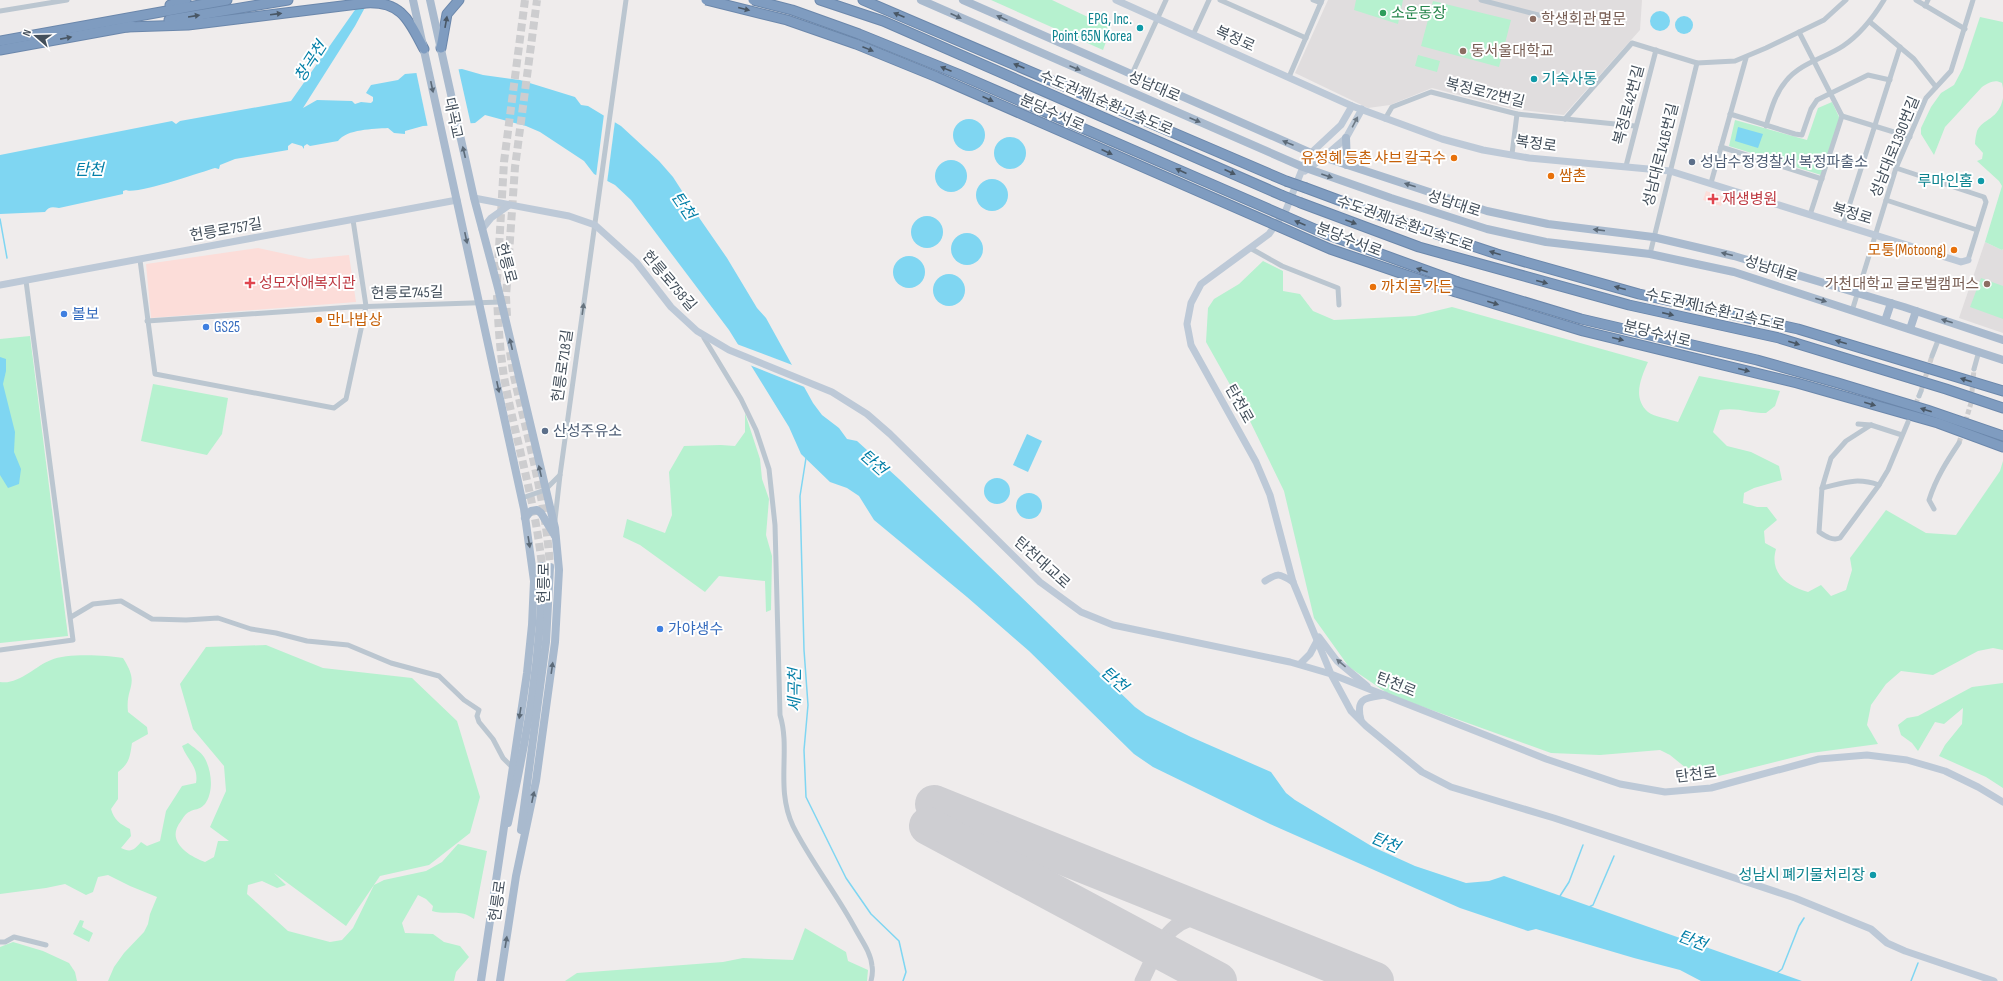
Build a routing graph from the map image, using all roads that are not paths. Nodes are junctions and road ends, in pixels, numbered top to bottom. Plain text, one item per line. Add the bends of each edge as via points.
1 (67, 0) edge
2 (186, 0) edge
3 (227, 0) edge
4 (288, 0) edge
5 (413, 0) edge
6 (430, 0) edge
7 (459, 0) edge
8 (626, 0) edge
9 (706, 0) edge
10 (753, 0) edge
11 (820, 0) edge
12 (863, 0) edge
13 (921, 0) edge
14 (963, 0) edge
15 (1166, 0) edge
16 (1209, 0) edge
17 (1220, 0) edge
18 (1313, 0) edge
19 (1482, 0) edge
20 (1846, 0) edge
21 (1884, 0) edge
22 (1916, 0) edge
23 (1928, 0) edge
24 (1973, 0) edge
25 (1121, 1) edge
26 (1321, 2) edge
27 (1925, 6) junction
28 (0, 11) edge
29 (237, 14) junction
30 (1550, 18) dead end
31 (1157, 19) junction
32 (126, 22) junction
33 (1870, 22) junction
34 (1965, 29) junction
35 (1799, 32) junction
36 (1193, 34) junction
37 (1306, 38) junction
38 (0, 41) edge
39 (1900, 47) junction
40 (441, 48) junction
41 (424, 49) junction
42 (0, 50) edge
43 (1656, 50) junction
44 (1746, 58) junction
45 (1816, 61) junction
46 (1697, 62) junction
47 (1132, 74) junction
48 (1289, 77) junction
49 (1890, 80) junction
50 (1936, 87) junction
51 (1832, 93) junction
52 (1352, 106) junction
53 (1362, 109) junction
54 (1517, 114) junction
55 (1730, 114) junction
56 (1842, 116) junction
57 (1385, 119) junction
58 (1565, 119) junction
59 (1635, 126) junction
60 (1766, 126) junction
61 (1875, 127) junction
62 (1910, 137) junction
63 (1346, 138) junction
64 (1721, 147) junction
65 (1311, 153) junction
66 (1512, 154) junction
67 (1324, 157) junction
68 (1347, 165) junction
69 (1626, 166) junction
70 (1896, 168) junction
71 (1305, 169) junction
72 (1670, 170) junction
73 (1822, 179) junction
74 (1711, 183) junction
75 (473, 194) junction
76 (456, 197) junction
77 (1886, 200) junction
78 (508, 206) junction
79 (1810, 215) junction
80 (353, 220) junction
81 (595, 225) junction
82 (1843, 225) junction
83 (482, 229) junction
84 (1977, 230) junction
85 (1876, 234) junction
86 (1653, 238) junction
87 (1250, 248) junction
88 (1650, 254) junction
89 (140, 260) junction
90 (1968, 260) joint
91 (26, 281) junction
92 (0, 286) edge
93 (1858, 293) junction
94 (501, 302) junction
95 (1891, 303) junction
96 (480, 304) junction
97 (1339, 305) dead end
98 (366, 306) junction
99 (1852, 311) junction
100 (1916, 311) junction
101 (147, 321) junction
102 (1885, 321) junction
103 (1910, 329) junction
104 (704, 338) dead end
105 (1939, 338) junction
106 (2003, 340) edge
107 (1978, 351) junction
108 (1932, 356) tunnel mouth
109 (2003, 360) edge
110 (1974, 369) tunnel mouth
111 (2003, 391) edge
112 (832, 392) joint
113 (2003, 408) edge
114 (1908, 422) tunnel mouth
115 (1858, 424) dead end
116 (1871, 425) junction
117 (1902, 435) junction
118 (2003, 436) edge
119 (1959, 443) tunnel mouth
120 (2003, 447) edge
121 (560, 475) junction
122 (1879, 485) junction
123 (1822, 488) junction
124 (545, 490) junction
125 (522, 498) junction
126 (1934, 509) dead end
127 (525, 518) junction
128 (555, 528) junction
129 (556, 536) junction
130 (1264, 581) dead end
131 (1293, 582) junction
132 (71, 618) junction
133 (1309, 622) junction
134 (1317, 641) junction
135 (0, 650) edge
136 (1300, 664) junction
137 (1331, 674) junction
138 (1370, 688) junction
139 (1385, 695) junction
140 (1361, 720) junction
141 (512, 767) junction
142 (2003, 802) edge
143 (516, 876) junction
144 (496, 880) junction
145 (0, 942) edge
146 (46, 945) dead end
147 (481, 981) edge
148 (500, 981) edge
149 (871, 981) edge
150 (1994, 981) edge

1 - 28 street
2 - 32 highway
3 - 32 highway
4 - 29 highway
5 - 41 main road
6 - 40 main road
40 -> 7 highway via 447,14
8 - 81 street, 헌릉로718길
9 -> 120 highway, 분당수서로, bridge via 787,20 856,44 1330,249 1456,292 1583,331 1805,385 1938,424
118 -> 10 highway, 분당수서로, bridge via 1927,410 1757,360 1581,319 1458,282 1326,234 958,74 859,34 792,10
11 -> 113 highway, 수도권제1순환고속도로, bridge via 883,21 1281,195 1427,249 1629,305 1779,338
111 -> 12 highway, 수도권제1순환고속도로, bridge via 1798,329 1639,294 1497,254 1376,214 1286,181
13 -> 71 main road, 성남대로
47 -> 14 main road, 성남대로
15 - 31 street
16 - 36 street
17 - 37 street
18 - 26 street
19 - 30 street
20 - 35 street via 1824,20
21 - 33 street
22 - 27 street
23 - 27 street
24 - 34 street, 성남대로1390번길
25 - 31 street, 복정로
26 - 37 street
27 - 34 street
32 -> 29 highway
29 -> 41 highway via 366,3 388,4 410,22
31 - 36 street, 복정로
31 - 47 street
32 - 38 highway
42 -> 32 highway
33 - 39 street, 성남대로1390번길
33 - 45 street via 1844,46
34 - 50 street, 성남대로1390번길 via 1951,71
35 - 44 street
35 - 45 street
36 - 48 street, 복정로
37 - 48 street
39 - 49 street
39 - 50 street, 성남대로1390번길 via 1914,59
75 -> 40 main road, 대곡교
41 -> 76 main road, 대곡교
43 - 46 street
43 - 58 street via 1632,43
43 - 59 street, 복정로42번길
44 - 46 street via 1735,61
44 - 55 street
45 - 51 street
45 - 60 street via 1798,69 1786,80 1778,92
46 - 72 street, 성남대로1416번길
65 -> 47 main road, 성남대로
48 - 52 street, 복정로
49 - 51 street via 1868,75
49 - 61 street
50 - 62 street, 성남대로1390번길 via 1926,98
51 - 56 street
51 - 60 street via 1817,100 1802,135
52 - 53 street, 복정로
52 - 65 street, 탄천로 via 1338,129
53 - 57 street, 복정로
63 -> 53 street
54 - 57 street, 복정로72번길 via 1431,92 1392,107
54 - 58 street, 복정로72번길
54 - 66 street
55 - 60 street
55 - 64 street
56 - 61 street
56 - 73 street
57 - 66 street, 복정로 via 1442,139 1483,150
58 - 59 street, 복정로72번길
59 - 69 street, 복정로42번길
61 - 62 street
61 - 82 street
62 - 70 street, 성남대로1390번길
63 - 67 street
63 - 68 main road
64 - 73 street
64 - 74 street
65 - 67 main road, 성남대로
65 - 71 street, 탄천로
66 - 69 street, 복정로 via 1529,158
67 - 68 main road, 성남대로
67 - 71 street
86 -> 68 main road, 성남대로 via 1548,224 1487,211
69 - 72 street, 복정로
70 - 77 street, 성남대로1390번길
70 - 84 street via 1984,197 1986,202
71 - 87 street, 탄천로 via 1286,210 1269,234
71 -> 88 main road, 성남대로 via 1487,228 1546,242
72 - 74 street, 복정로
72 - 86 street, 성남대로1416번길
73 - 79 street
74 - 79 street, 복정로
75 - 78 street, 헌릉로758길
75 - 83 main road, 헌릉로
76 - 80 street, 헌릉로757길
76 -> 96 main road, 헌릉로
77 - 84 street
77 - 85 street, 성남대로1390번길
78 - 81 street, 헌릉로758길 via 569,216
78 - 83 street via 491,218
79 - 82 street, 복정로
80 - 89 street, 헌릉로757길
80 - 98 street
81 - 112 street, 헌릉로758길 via 636,262 680,316 697,331 729,350
121 -> 81 street, 헌릉로718길
82 - 85 street, 복정로
83 - 94 main road, 헌릉로
84 - 90 street
85 - 90 street, 복정로 via 1961,262
85 - 93 street, 성남대로1390번길
86 - 88 street, 성남대로1416번길
93 -> 86 main road, 성남대로 via 1734,256
87 - 97 street via 1282,266 1338,288
87 - 131 street, 탄천로 via 1201,284 1191,303 1187,324 1191,345 1256,462 1270,495
88 -> 99 main road, 성남대로 via 1734,272
89 - 91 street, 헌릉로757길
89 - 101 street
91 - 92 street, 헌릉로757길
91 - 132 street
93 - 95 main road, 성남대로
93 - 99 street, 성남대로1390번길
94 - 96 street, 헌릉로745길
124 -> 94 main road, 헌릉로
95 - 100 main road, 성남대로
95 - 102 main road
96 - 98 street, 헌릉로745길
96 -> 125 main road, 헌릉로
98 - 101 street, 헌릉로745길
98 - 101 street via 346,399 334,408 155,374
99 - 102 main road, 성남대로
100 - 103 main road
106 -> 100 main road, 성남대로
102 - 103 main road, 성남대로
103 - 105 main road, 성남대로
104 - 149 street via 741,399 756,430 769,469 775,525 780,715 786,806 794,826 866,948 872,966
105 - 107 main road, 성남대로
105 - 108 street
107 - 109 main road, 성남대로
107 - 110 street
112 - 136 street, 탄천대교로 via 867,414 890,434 1040,582 1081,612 1113,626
114 - 117 street
115 - 116 street
116 - 117 street
116 - 123 street via 1846,441 1831,458
117 - 122 street
119 - 126 street via 1938,475 1931,492 1929,500
121 - 124 street
121 - 128 street, 헌릉로718길
122 - 123 street via 1857,480
122 - 123 street via 1836,540 1819,532
124 - 125 street
124 - 128 main road, 헌릉로
125 - 127 main road, 헌릉로
127 - 129 main road via 531,511 537,510
127 -> 141 main road, 헌릉로 via 534,581 532,625
128 - 129 main road, 헌릉로
143 -> 129 main road, 헌릉로 via 536,781 555,642 559,570
130 - 131 street via 1276,574
131 - 133 street, 탄천로
132 - 135 street via 73,640
132 - 141 street via 92,604 121,601 152,619 218,618 251,629 308,641 348,645 391,663 439,676 464,700 479,710 479,722
133 - 134 street, 탄천로
138 -> 133 street via 1337,661
134 - 136 street via 1310,654
134 - 137 street, 탄천로
136 - 137 street, 탄천대교로
137 - 138 street, 탄천로
137 - 140 street via 1351,711
138 - 139 street, 탄천로
139 - 140 street via 1363,699 1358,711
139 - 142 street, 탄천로 via 1546,759 1620,784 1658,791 1711,788 1819,759 1867,756 1907,760 1945,772
140 - 150 street via 1422,772 1451,787 1554,818 1795,898 1871,929 1887,943 1905,951
141 - 144 main road, 헌릉로
143 - 144 main road via 546,642 546,567 539,642 522,760
148 -> 143 main road, 헌릉로
144 - 147 main road, 헌릉로
145 - 146 street via 14,938

